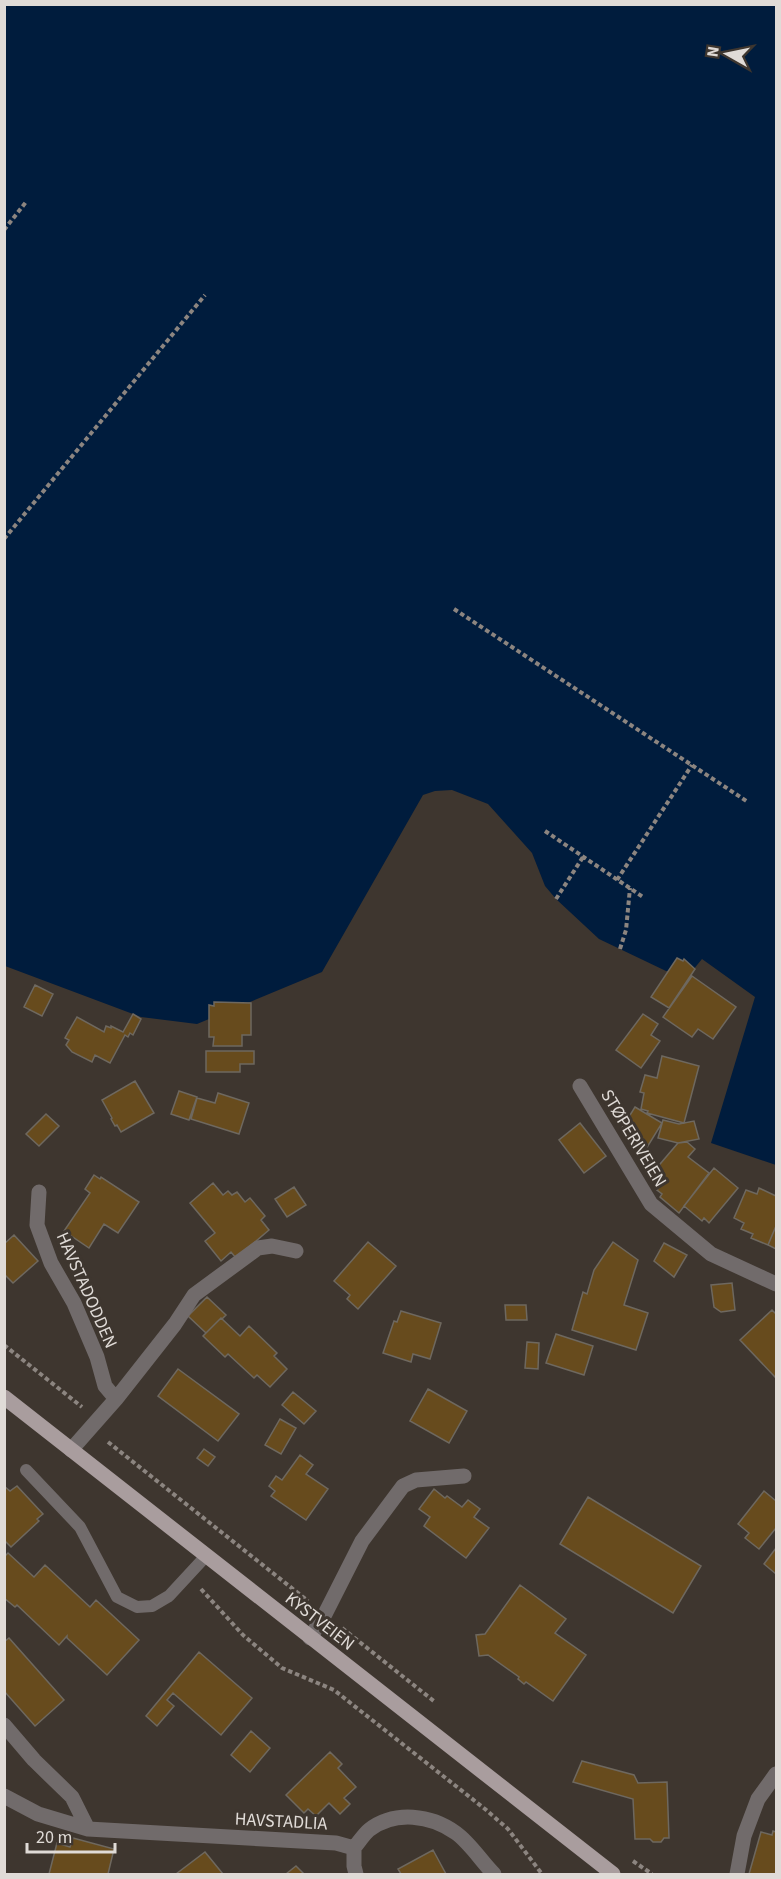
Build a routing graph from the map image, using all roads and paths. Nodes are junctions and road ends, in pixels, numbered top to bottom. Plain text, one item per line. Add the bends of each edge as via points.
1 (27, 202) dead end
2 (4, 230) edge
3 (205, 295) dead end
4 (4, 539) edge
5 (454, 609) dead end
6 (692, 765) junction
7 (748, 801) dead end
8 (545, 831) dead end
9 (584, 857) junction
10 (617, 880) junction
11 (630, 888) junction
12 (643, 897) dead end
13 (556, 899) dead end
14 (620, 949) dead end
15 (580, 1086) dead end
16 (39, 1192) dead end
17 (296, 1251) dead end
18 (777, 1284) edge
19 (4, 1397) edge
20 (116, 1399) junction
21 (71, 1450) junction
22 (26, 1470) dead end
23 (464, 1476) dead end
24 (206, 1556) junction
25 (187, 1576) junction
26 (310, 1638) junction
27 (4, 1725) edge
28 (777, 1774) edge
29 (4, 1796) edge
30 (88, 1829) junction
31 (354, 1848) junction
32 (356, 1875) edge
33 (494, 1875) edge
34 (542, 1875) edge
35 (613, 1875) edge
36 (737, 1875) edge

1 - 2 path
3 - 4 path
5 - 6 path
6 - 7 path
6 - 10 path
8 - 9 path
9 - 10 path
9 - 13 path
10 - 11 path
11 - 12 path
11 - 14 path
15 - 18 street, STØPERIVEIEN via 651,1204 711,1254
16 - 20 street, HAVSTADODDEN via 37,1225 51,1263 74,1303 105,1386
17 - 20 street via 272,1246 258,1248 194,1295
19 - 21 main road, KYSTVEIEN
20 - 21 street
21 - 24 main road, KYSTVEIEN
22 - 25 lane via 80,1527 117,1597 137,1607 152,1606 169,1596
23 - 26 street via 416,1480 403,1486 362,1541
24 - 25 lane
24 - 26 main road, KYSTVEIEN
25 - 34 path via 243,1635 282,1668 334,1690 508,1829
26 - 35 main road, KYSTVEIEN
27 - 30 street via 72,1797
28 - 36 street via 758,1799 744,1836
29 - 30 street, HAVSTADLIA via 38,1814
30 - 31 street, HAVSTADLIA via 336,1843
31 - 32 street
31 - 33 street via 369,1830 395,1817 408,1816 433,1821 457,1833

